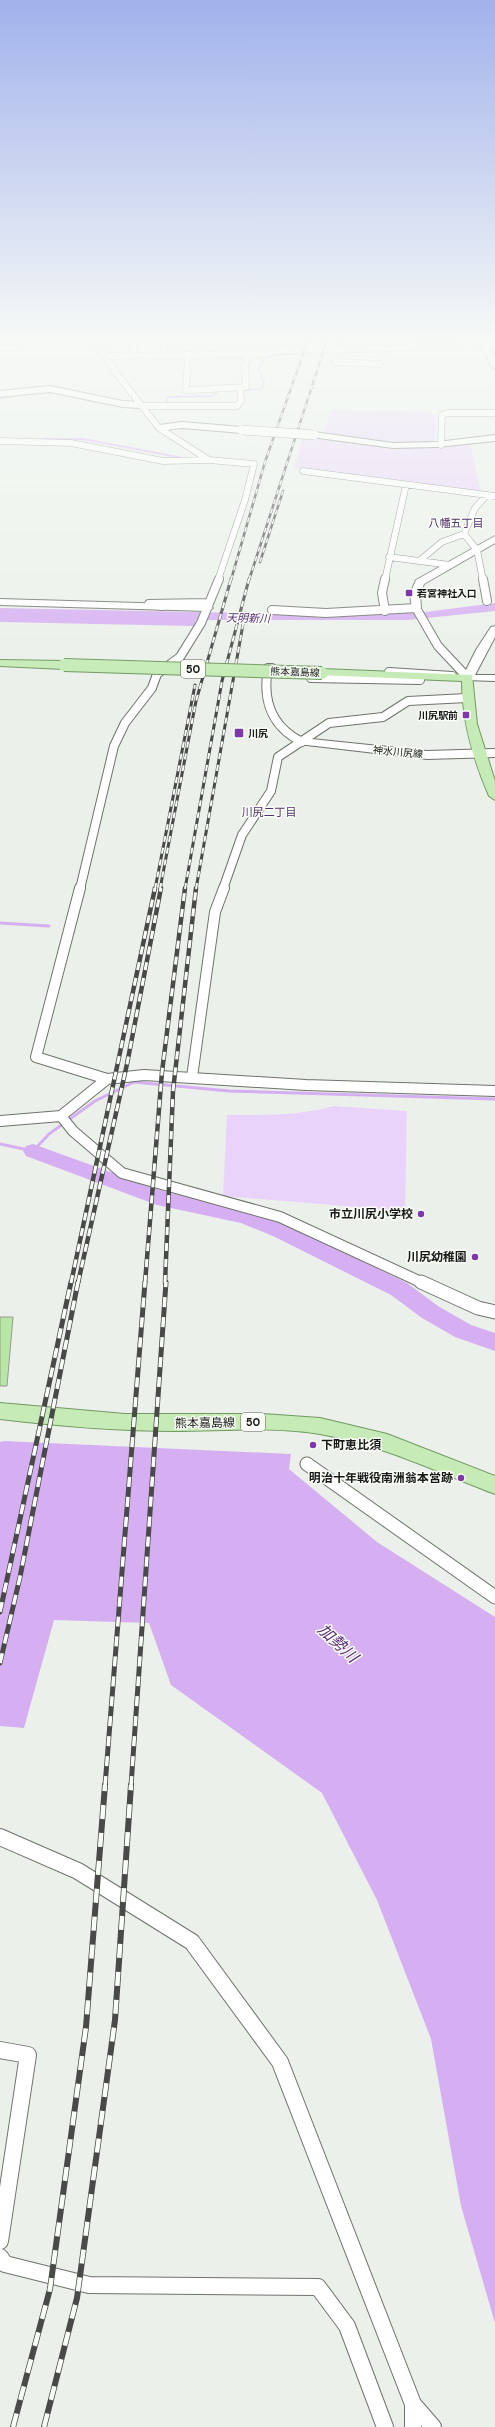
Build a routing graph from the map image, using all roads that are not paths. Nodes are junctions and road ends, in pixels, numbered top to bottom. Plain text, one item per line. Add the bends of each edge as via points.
1 (109, 450) edge
2 (194, 450) edge
3 (209, 460) junction
4 (303, 471) dead end
5 (406, 485) junction
6 (487, 495) junction
7 (495, 496) edge
8 (464, 534) junction
9 (495, 539) edge
10 (477, 550) junction
11 (389, 557) junction
12 (419, 561) junction
13 (450, 565) junction
14 (487, 601) dead end
15 (0, 602) edge
16 (207, 607) junction
17 (174, 608) junction
18 (416, 608) junction
19 (272, 610) dead end
20 (385, 611) junction
21 (495, 629) edge
22 (0, 663) edge
23 (468, 678) junction
24 (495, 678) edge
25 (467, 698) junction
26 (302, 742) junction
27 (495, 752) edge
28 (477, 754) junction
29 (495, 796) edge
30 (192, 1077) junction
31 (107, 1079) junction
32 (495, 1091) edge
33 (61, 1116) junction
34 (0, 1121) edge
35 (495, 1312) edge
36 (0, 1411) edge
37 (307, 1464) dead end
38 (495, 1485) edge
39 (495, 1597) edge
40 (0, 1837) edge
41 (0, 2050) edge
42 (0, 2241) edge
43 (0, 2257) edge
44 (413, 2404) junction
45 (385, 2427) edge
46 (413, 2427) edge
47 (433, 2427) edge

1 - 3 street via 163,461
2 - 3 street
3 - 16 street via 254,464 245,500
4 - 5 street
5 - 6 street
5 - 11 street
6 - 7 street
6 - 8 street via 476,507
8 - 10 street
8 - 12 street via 442,542
9 - 10 street
10 - 13 street
10 - 14 street
11 - 12 street
11 - 20 street via 382,593
12 - 13 street
13 - 18 street via 420,582 416,587
15 - 17 street
16 - 17 street
16 - 17 street via 149,604
16 - 31 street via 201,623 180,657 157,674 152,688 125,723 114,746 65,952 36,1058
18 - 20 street
18 - 23 street via 425,629 450,664
19 - 20 street via 326,613
21 - 23 street via 481,650
22 - 23 main road, 熊本嘉島線 / 50, bridge
23 - 24 street
23 - 25 main road
23 - 26 street via 435,673 268,668 266,677 270,709 283,731
25 - 26 street via 408,701 383,717 329,723
25 - 28 main road
26 - 28 street, 神水川尻線 via 427,755
26 - 30 street via 278,757 271,791 242,835 215,912
27 - 28 street, 神水川尻線
28 - 29 main road
30 - 31 street via 144,1075
30 - 32 street via 306,1085
31 - 33 street
33 - 34 street
33 - 35 street via 73,1131 122,1173 280,1217 478,1308
36 - 38 main road, 熊本嘉島線 / 50 via 166,1423 287,1422 320,1426 393,1444
37 - 39 street
40 - 44 street via 78,1871 192,1942 280,2062
41 - 42 street via 28,2055
43 - 45 street via 5,2264 89,2285 318,2287 347,2326
44 - 46 street
44 - 47 street

